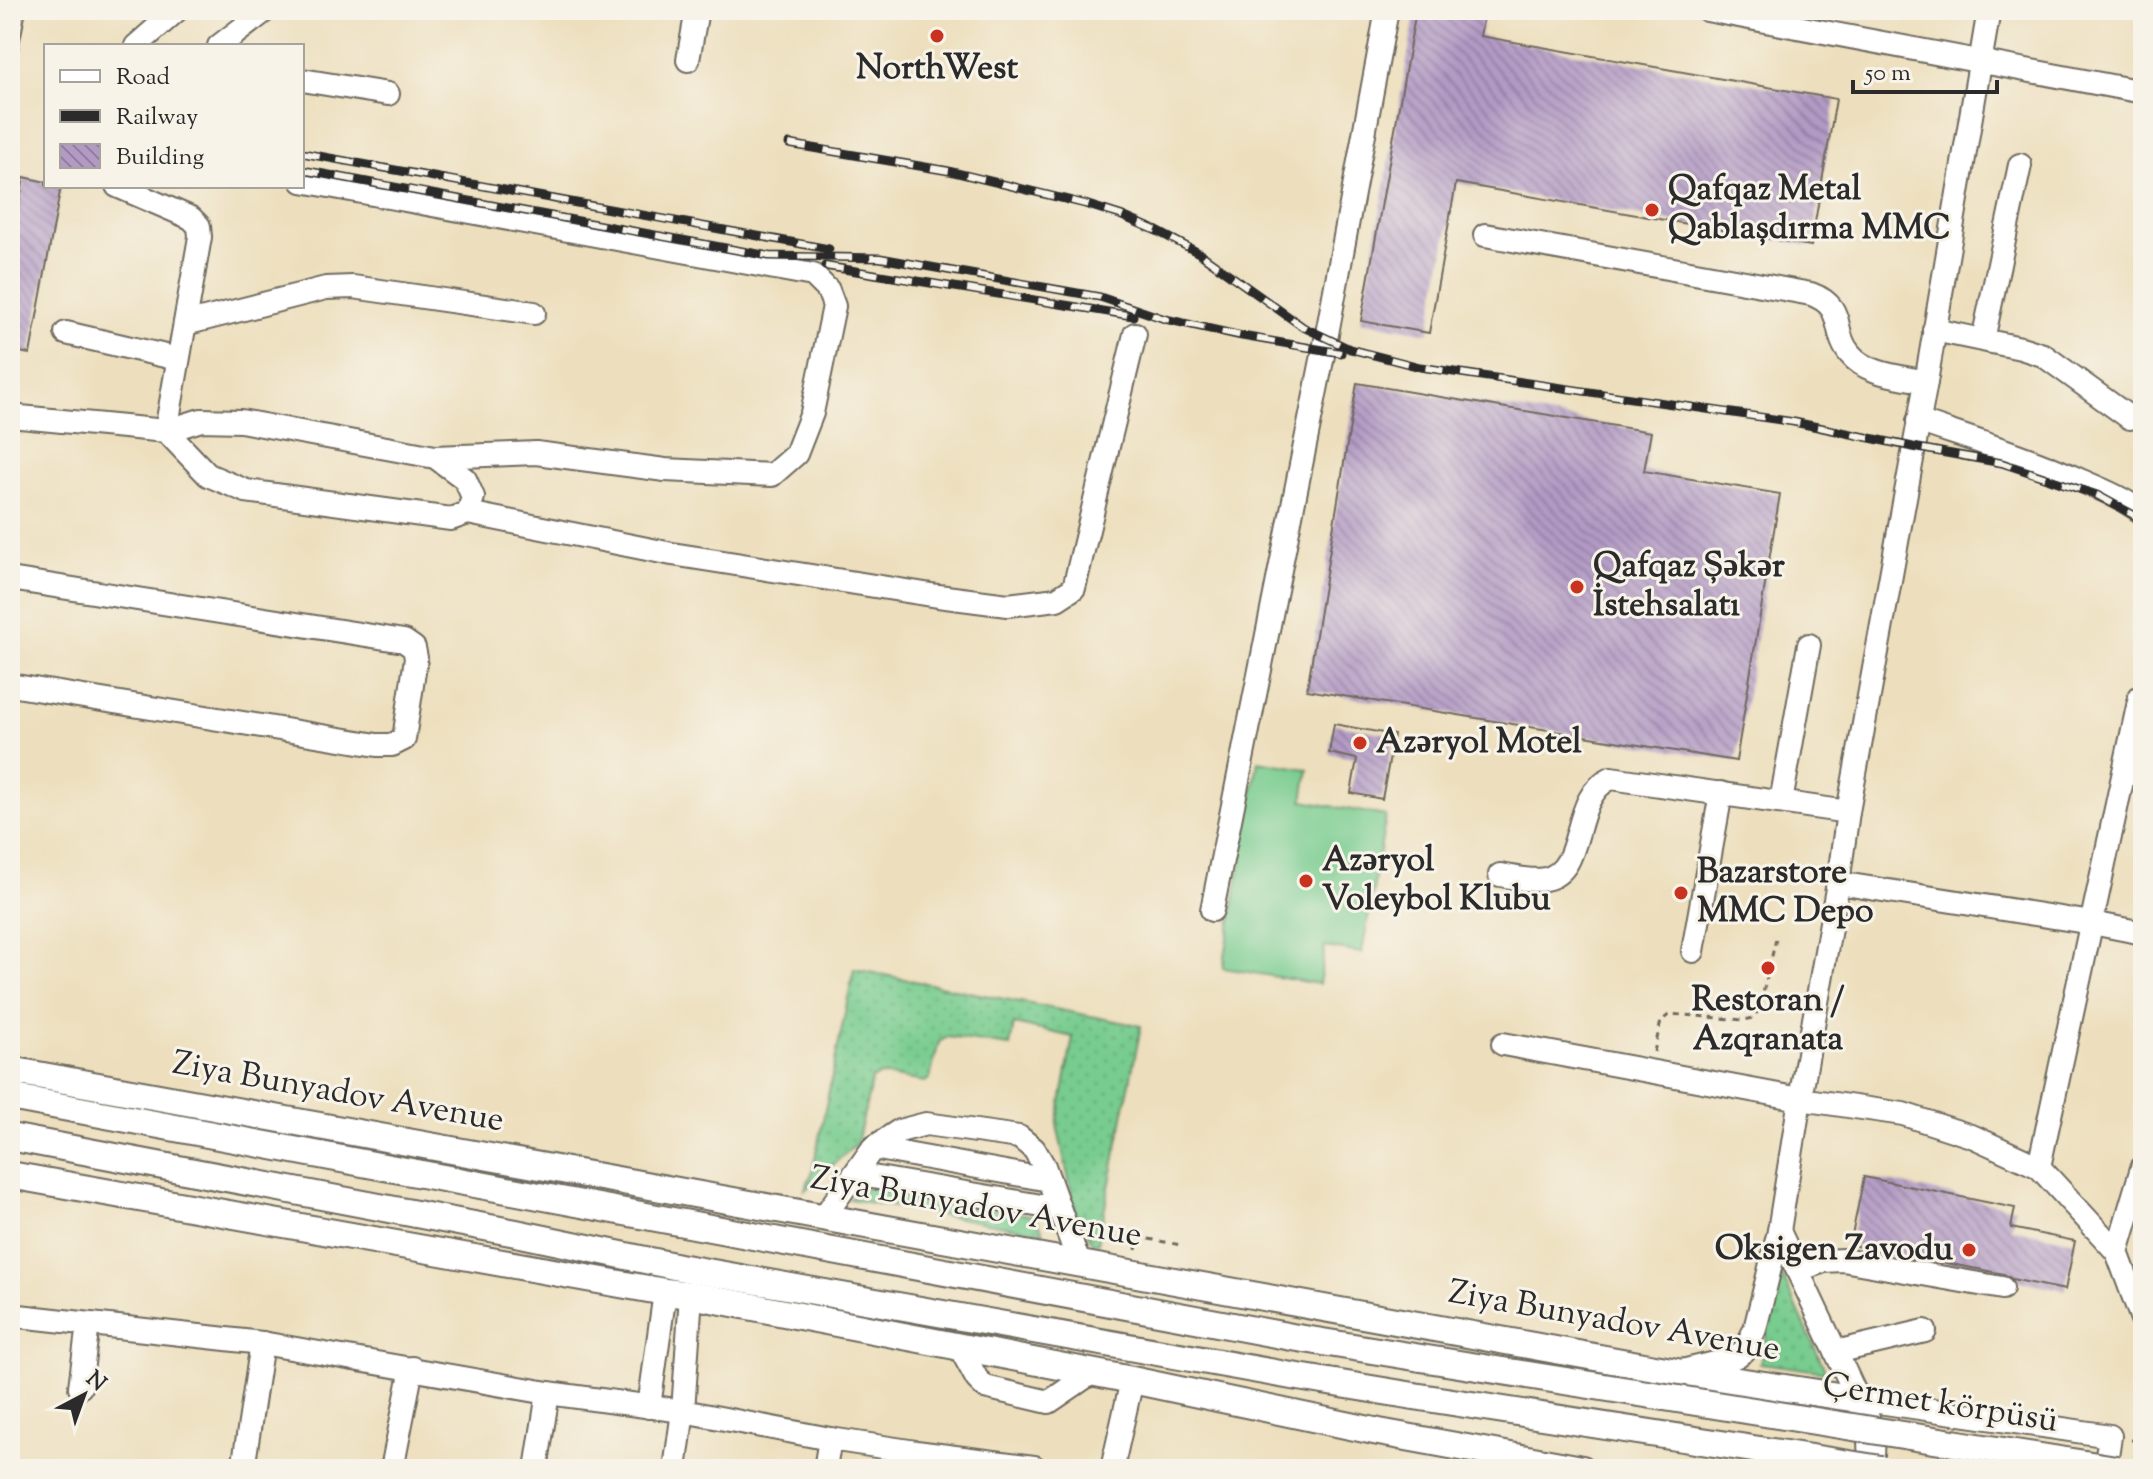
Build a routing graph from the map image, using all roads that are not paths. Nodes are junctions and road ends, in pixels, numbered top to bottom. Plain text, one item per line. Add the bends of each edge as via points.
1 (177, 10) edge
2 (266, 10) edge
3 (697, 10) edge
4 (1387, 10) edge
5 (1707, 10) edge
6 (1989, 10) edge
7 (1793, 17) edge
8 (138, 44) edge
9 (222, 44) edge
10 (688, 60) dead end
11 (1981, 60) junction
12 (304, 80) edge
13 (2143, 92) edge
14 (388, 94) dead end
15 (2020, 165) dead end
16 (304, 181) edge
17 (122, 188) edge
18 (1485, 235) dead end
19 (534, 313) dead end
20 (185, 324) junction
21 (1934, 330) junction
22 (66, 333) dead end
23 (1135, 334) dead end
24 (1983, 340) junction
25 (178, 359) junction
26 (1926, 382) junction
27 (10, 416) edge
28 (2130, 418) dead end
29 (1918, 421) junction
30 (166, 431) junction
31 (435, 457) junction
32 (468, 513) junction
33 (2143, 513) edge
34 (10, 579) edge
35 (1809, 645) dead end
36 (10, 685) edge
37 (2140, 697) dead end
38 (1721, 793) junction
39 (1781, 802) junction
40 (1848, 812) junction
41 (1500, 875) dead end
42 (1838, 883) junction
43 (1212, 910) dead end
44 (2092, 923) junction
45 (2143, 933) edge
46 (1693, 951) dead end
47 (1503, 1044) dead end
48 (10, 1070) edge
49 (10, 1097) edge
50 (1800, 1099) junction
51 (10, 1137) edge
52 (873, 1148) junction
53 (2039, 1167) junction
54 (2142, 1168) edge
55 (855, 1174) junction
56 (10, 1175) edge
57 (1049, 1180) junction
58 (1059, 1209) junction
59 (823, 1218) junction
60 (692, 1225) junction
61 (1779, 1231) junction
62 (2117, 1252) junction
63 (1079, 1263) junction
64 (679, 1267) junction
65 (1799, 1270) junction
66 (2002, 1288) dead end
67 (665, 1292) junction
68 (691, 1295) junction
69 (10, 1315) edge
70 (2143, 1322) edge
71 (88, 1324) junction
72 (1925, 1331) dead end
73 (1292, 1337) junction
74 (932, 1341) junction
75 (262, 1343) junction
76 (959, 1346) junction
77 (1836, 1352) junction
78 (1421, 1358) joint
79 (412, 1368) junction
80 (1093, 1372) junction
81 (1677, 1372) junction
82 (1286, 1375) junction
83 (1132, 1380) junction
84 (80, 1387) dead end
85 (548, 1393) junction
86 (1858, 1399) junction
87 (649, 1407) junction
88 (683, 1411) junction
89 (830, 1439) junction
90 (914, 1461) edge
91 (1034, 1467) dead end
92 (243, 1469) edge
93 (392, 1469) edge
94 (536, 1469) edge
95 (675, 1469) edge
96 (825, 1469) edge
97 (1112, 1469) edge
98 (1582, 1469) edge
99 (1869, 1469) edge
100 (1881, 1469) edge
101 (2105, 1469) edge
102 (2116, 1469) edge

1 - 8 street
2 - 9 street
3 - 10 street
4 - 43 street
5 - 7 street
6 - 11 street
7 - 11 street
11 - 13 street
11 - 21 street
12 - 14 street
15 - 24 street
16 - 31 street via 813,275 828,290 834,306 812,413 796,454 772,475 665,470 536,453
17 - 20 street via 199,226
18 - 26 street via 1811,294 1834,310 1844,345 1858,361 1876,371
19 - 20 street via 353,287 326,288
20 - 25 street
21 - 24 street
21 - 26 street
22 - 25 street
23 - 32 street via 1074,588 1057,599 1008,605 938,596 672,554
24 - 28 street via 2043,355
25 - 30 street
26 - 29 street
27 - 30 street
29 - 33 street via 2052,468
29 - 40 street
30 - 31 street via 201,420 241,421
30 - 32 street via 208,475 246,491 451,519
31 - 32 street via 465,479 473,497
34 - 36 street via 404,641 414,648 416,658 404,739 392,745
35 - 39 street
37 - 44 street
38 - 39 street
38 - 41 street via 1611,778 1589,799 1570,856 1557,874 1536,880
38 - 46 street
39 - 40 street
40 - 42 street
42 - 44 street
42 - 50 street
44 - 45 street
44 - 53 street
47 - 50 street
48 - 59 main road, Ziya Bunyadov Avenue
49 - 60 main road, Ziya Bunyadov Avenue
50 - 53 street via 1903,1114 1974,1137
50 - 61 street
51 - 64 main road
52 - 55 street
52 - 57 street
52 - 57 street via 899,1131 926,1124 1019,1137 1034,1149
53 - 62 street
54 - 62 street
55 - 58 street
55 - 59 street
56 - 67 main road
57 - 58 street
58 - 63 street
59 - 60 main road
59 - 63 main road, Ziya Bunyadov Avenue
60 - 73 main road, Ziya Bunyadov Avenue
61 - 65 street
61 - 81 street via 1745,1350 1728,1360
62 - 70 street
63 - 73 main road
63 - 81 main road, Ziya Bunyadov Avenue
64 - 74 main road
64 - 82 main road
65 - 66 street via 1843,1260
65 - 77 street
67 - 68 main road
67 - 87 street
68 - 74 main road
68 - 88 street
69 - 71 street
71 - 75 street
71 - 84 street
72 - 77 street
73 - 78 main road, Ziya Bunyadov Avenue
74 - 76 main road
75 - 79 street
75 - 92 street
76 - 80 main road
76 - 80 street via 985,1387 1049,1402
77 - 86 street
78 - 102 main road, Çermet körpüsü, bridge
79 - 85 street
79 - 93 street
80 - 83 main road
81 - 86 main road, Ziya Bunyadov Avenue
82 - 83 main road
82 - 100 main road, bridge
83 - 97 street
83 - 98 main road
85 - 87 street
85 - 94 street
86 - 99 main road via 1872,1442
86 - 101 street via 2110,1436
87 - 88 street
88 - 89 street
88 - 95 street
89 - 90 street
89 - 96 street
90 - 91 street

